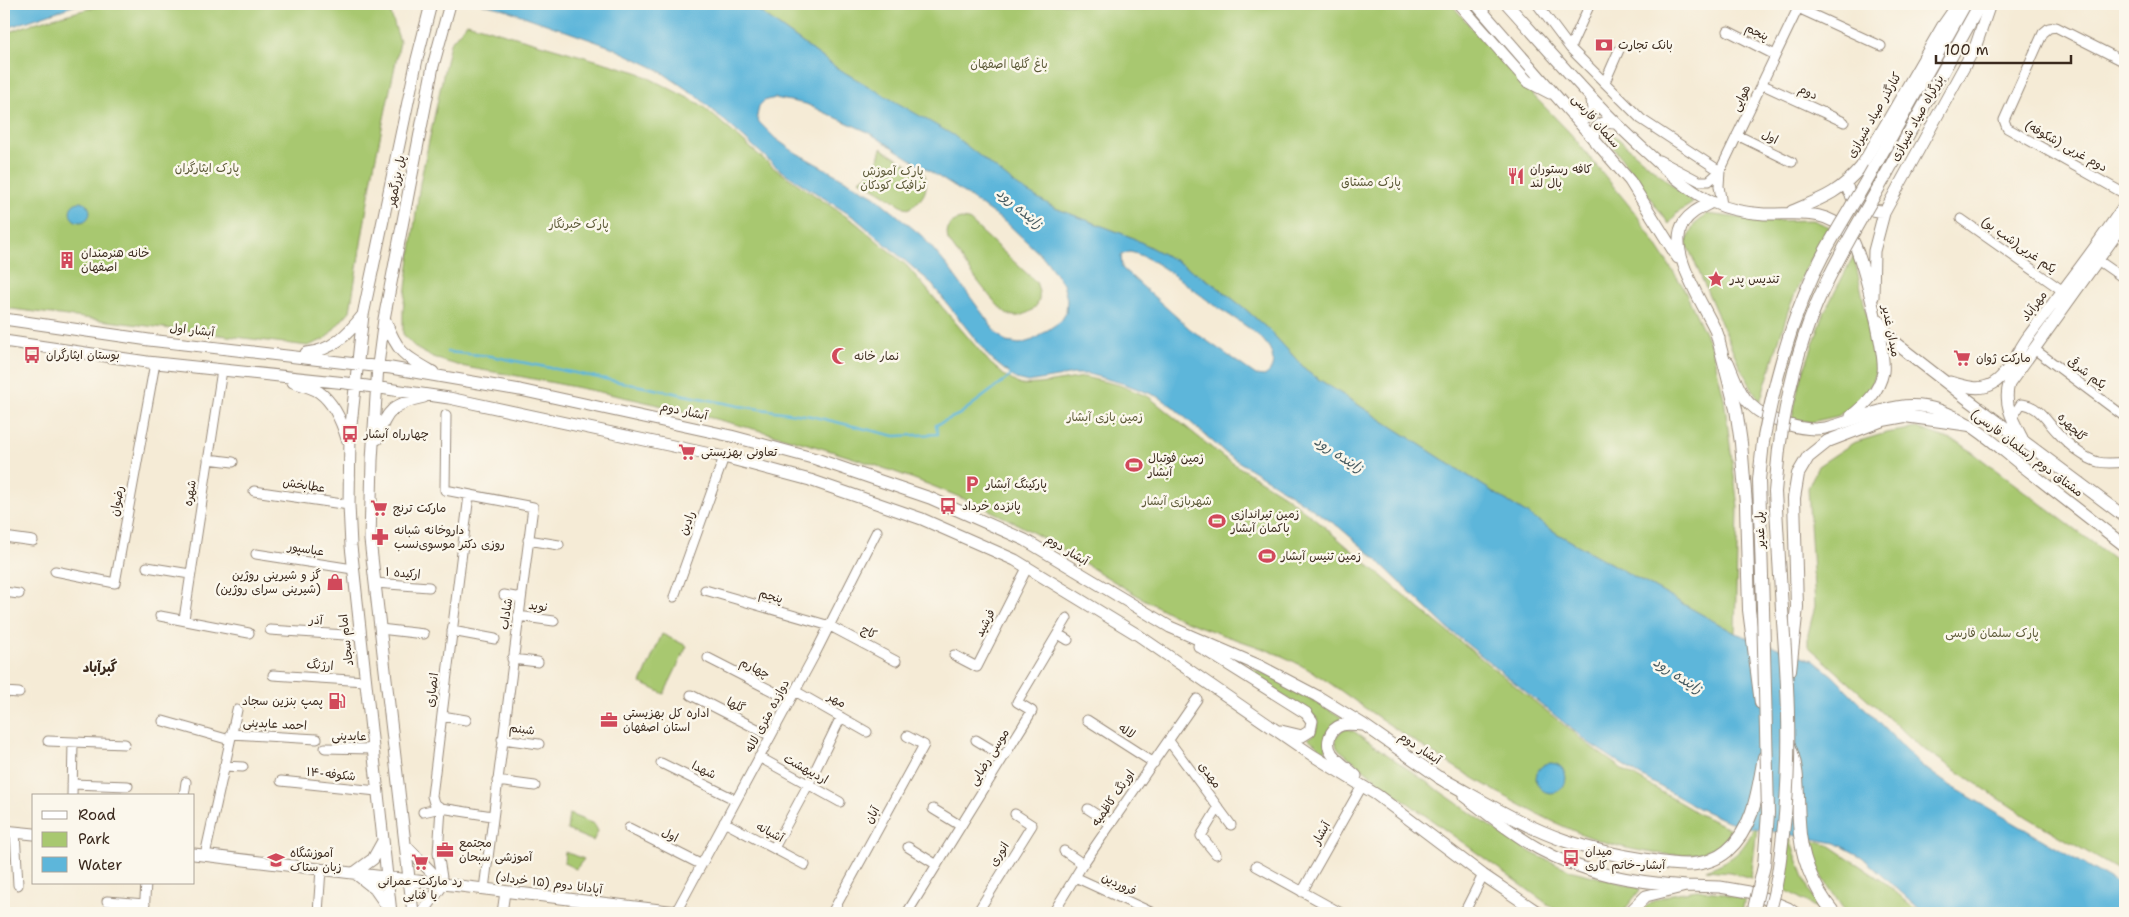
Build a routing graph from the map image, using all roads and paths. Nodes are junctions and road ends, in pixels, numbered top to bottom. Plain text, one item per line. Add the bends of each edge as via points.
1 (432, 4) edge
2 (450, 4) edge
3 (1459, 4) edge
4 (1476, 4) edge
5 (1507, 4) edge
6 (1537, 4) edge
7 (1590, 4) edge
8 (1958, 4) edge
9 (1965, 4) edge
10 (1980, 4) edge
11 (1990, 4) edge
12 (1798, 6) edge
13 (1728, 31) dead end
14 (1881, 46) dead end
15 (1570, 48) junction
16 (1619, 50) dead end
17 (1776, 55) junction
18 (2125, 62) edge
19 (1605, 82) junction
20 (1761, 84) junction
21 (1556, 96) junction
22 (1592, 100) junction
23 (1572, 115) junction
24 (1844, 122) dead end
25 (1614, 123) junction
26 (1737, 135) junction
27 (1595, 142) junction
28 (1649, 155) junction
29 (1792, 162) dead end
30 (1873, 169) joint
31 (1720, 171) junction
32 (1883, 180) joint
33 (1846, 184) junction
34 (2125, 194) edge
35 (1717, 204) junction
36 (2125, 204) edge
37 (1884, 211) junction
38 (1788, 212) junction
39 (1961, 219) dead end
40 (2125, 222) edge
41 (2099, 261) junction
42 (1683, 266) junction
43 (2125, 279) edge
44 (2063, 291) junction
45 (1873, 312) junction
46 (363, 315) junction
47 (4, 319) edge
48 (384, 319) junction
49 (1716, 332) junction
50 (4, 341) edge
51 (195, 344) junction
52 (2034, 349) junction
53 (285, 354) junction
54 (155, 363) junction
55 (358, 363) junction
56 (378, 366) junction
57 (192, 367) junction
58 (222, 370) junction
59 (277, 376) junction
60 (441, 377) junction
61 (1944, 380) junction
62 (2005, 380) junction
63 (356, 385) junction
64 (376, 388) junction
65 (520, 390) junction
66 (434, 395) junction
67 (515, 412) junction
68 (446, 415) dead end
69 (2125, 417) edge
70 (2012, 418) junction
71 (1844, 422) junction
72 (1970, 424) junction
73 (2024, 441) junction
74 (372, 452) junction
75 (350, 454) junction
76 (724, 457) junction
77 (208, 458) junction
78 (233, 462) dead end
79 (2125, 462) edge
80 (254, 491) dead end
81 (469, 495) junction
82 (349, 505) junction
83 (2125, 517) edge
84 (878, 531) dead end
85 (4, 537) edge
86 (528, 540) junction
87 (33, 541) dead end
88 (559, 545) dead end
89 (2125, 546) edge
90 (256, 554) dead end
91 (147, 567) dead end
92 (1028, 568) junction
93 (353, 569) junction
94 (55, 572) dead end
95 (190, 574) junction
96 (375, 583) junction
97 (429, 587) dead end
98 (705, 590) dead end
99 (4, 592) edge
100 (20, 594) dead end
101 (504, 595) dead end
102 (674, 597) dead end
103 (521, 598) junction
104 (160, 616) dead end
105 (518, 616) junction
106 (1067, 618) dead end
107 (184, 619) junction
108 (554, 621) dead end
109 (830, 626) junction
110 (1170, 627) junction
111 (380, 629) junction
112 (270, 630) dead end
113 (452, 631) junction
114 (249, 633) dead end
115 (424, 634) dead end
116 (1058, 634) junction
117 (360, 636) junction
118 (495, 639) dead end
119 (1068, 640) dead end
120 (954, 655) dead end
121 (708, 658) dead end
122 (512, 659) junction
123 (896, 661) dead end
124 (538, 662) dead end
125 (273, 674) dead end
126 (365, 681) junction
127 (1788, 684) junction
128 (4, 692) edge
129 (20, 693) dead end
130 (793, 695) junction
131 (691, 696) dead end
132 (1197, 699) dead end
133 (237, 710) dead end
134 (442, 716) junction
135 (841, 717) junction
136 (466, 720) dead end
137 (1087, 720) dead end
138 (163, 721) dead end
139 (1364, 725) junction
140 (1275, 729) junction
141 (867, 732) dead end
142 (771, 736) junction
143 (907, 736) dead end
144 (231, 737) junction
145 (316, 739) dead end
146 (502, 739) junction
147 (976, 740) dead end
148 (48, 741) dead end
149 (1169, 741) junction
150 (73, 742) junction
151 (125, 744) dead end
152 (539, 744) dead end
153 (1789, 745) junction
154 (1766, 746) junction
155 (325, 748) dead end
156 (372, 749) junction
157 (1004, 756) junction
158 (759, 757) junction
159 (661, 763) dead end
160 (1154, 763) junction
161 (224, 766) junction
162 (243, 767) dead end
163 (1440, 778) junction
164 (281, 781) dead end
165 (497, 781) junction
166 (186, 782) dead end
167 (72, 784) junction
168 (808, 785) junction
169 (128, 786) dead end
170 (535, 786) dead end
171 (1362, 786) junction
172 (377, 791) junction
173 (72, 794) edge
174 (184, 794) edge
175 (1377, 795) junction
176 (736, 800) junction
177 (840, 802) dead end
178 (441, 808) junction
179 (1218, 808) junction
180 (933, 809) dead end
181 (1088, 809) dead end
182 (422, 812) dead end
183 (1015, 814) dead end
184 (492, 816) junction
185 (724, 822) junction
186 (1111, 824) junction
187 (1231, 825) dead end
188 (961, 826) junction
189 (629, 828) dead end
190 (9, 831) edge
191 (32, 834) edge
192 (383, 842) junction
193 (405, 845) junction
194 (908, 847) dead end
195 (774, 848) junction
196 (1064, 851) dead end
197 (199, 854) edge
198 (1216, 854) dead end
199 (700, 864) junction
200 (1082, 864) junction
201 (805, 865) dead end
202 (937, 865) junction
203 (1256, 866) dead end
204 (321, 869) junction
205 (354, 873) junction
206 (1483, 874) junction
207 (387, 877) junction
208 (1074, 877) junction
209 (409, 880) junction
210 (146, 884) edge
211 (443, 884) junction
212 (18, 886) dead end
213 (1686, 886) junction
214 (484, 889) junction
215 (505, 892) junction
216 (1302, 892) junction
217 (107, 901) dead end
218 (144, 909) edge
219 (629, 910) edge
220 (318, 913) edge
221 (391, 913) edge
222 (413, 913) edge
223 (422, 913) edge
224 (502, 913) edge
225 (680, 913) edge
226 (832, 913) edge
227 (907, 913) edge
228 (977, 913) edge
229 (1053, 913) edge
230 (1153, 913) edge
231 (1341, 913) edge
232 (1464, 913) edge
233 (1539, 913) edge
234 (1629, 913) edge
235 (1753, 913) edge
236 (1769, 913) edge
237 (1795, 913) edge
238 (1834, 913) edge

1 - 46 main road, پل بزرگمهر
2 - 48 main road, پل بزرگمهر via 440,38
3 - 21 main road via 1527,81
4 - 21 main road, سلمان فارسی
5 - 22 main road, سلمان فارسی
6 - 15 street
7 - 15 street
8 - 33 main road, کنارگذر صیاد شیرازی via 1860,167
9 - 30 highway, بزرگراه صیاد شیرازی
10 - 32 highway, بزرگراه صیاد شیرازی
11 - 37 main road via 1976,45
12 - 14 street
12 - 17 street, هوایی
13 - 17 street, پنجم
15 - 19 street
16 - 19 street
17 - 20 street, هوایی
18 - 34 street, دوم غربی (شکوفه) via 2056,28 2049,28 2004,120 2007,128
19 - 31 street via 1641,119
20 - 24 street, دوم
20 - 26 street, هوایی
21 - 23 main road, سلمان فارسی
22 - 23 main road via 1590,116 1582,119
22 - 25 main road, سلمان فارسی
23 - 27 main road, سلمان فارسی
25 - 27 main road via 1600,124 1595,129
25 - 28 main road, سلمان فارسی
26 - 29 street, اول
26 - 31 street, هوایی
27 - 42 main road, سلمان فارسی via 1630,181
28 - 31 street via 1699,181 1709,181
28 - 35 main road, سلمان فارسی via 1669,173
30 - 154 highway, پل غدیر, bridge via 1823,255 1802,300 1787,343 1763,442 1759,480
31 - 35 street, هوایی
32 - 127 highway, پل غدیر, bridge via 1836,262 1816,306 1801,348 1784,418 1775,492
33 - 37 main road via 1850,196 1859,206 1871,211
33 - 38 main road, کنارگذر صیاد شیرازی via 1822,199
35 - 38 main road, میدان غدیر via 1763,214
35 - 42 main road, میدان غدیر via 1693,212 1683,224 1678,238
36 - 44 main road, مهرآباد
37 - 45 main road via 1874,252
38 - 45 main road, میدان غدیر via 1812,214 1830,220 1849,234 1858,252
39 - 44 street, یکم غربی(شب بو)
40 - 41 main road, مهرآباد
41 - 43 street
41 - 52 main road, مهرآباد
42 - 49 main road, میدان غدیر
44 - 62 main road, مهرآباد
45 - 61 main road, مشتاق دوم (سلمان فارسی) via 1894,342
45 - 71 main road, میدان غدیر via 1883,353 1883,371 1870,400
46 - 53 main road via 334,345 316,352
46 - 55 main road, پل بزرگمهر
47 - 51 main road, آبشار اول
48 - 56 main road, پل بزرگمهر
48 - 60 main road via 393,340 405,356
49 - 71 main road, میدان غدیر via 1732,372 1751,405 1799,428 1824,428
49 - 154 highway, bridge via 1736,409 1741,443 1749,610
50 - 54 main road
51 - 53 main road, آبشار اول
51 - 57 main road
52 - 62 main road, مهرآباد
52 - 69 street, یکم شرقی
53 - 55 main road, آبشار اول
54 - 57 main road
54 - 94 street, رضوان via 115,583
55 - 56 main road, آبشار اول
55 - 63 main road, امام سجاد
56 - 60 main road, آبشار دوم
56 - 64 main road
57 - 58 main road
58 - 59 main road
58 - 77 street, شهره
59 - 63 main road
59 - 75 main road via 318,391 332,405 343,426
60 - 65 main road, آبشار دوم
61 - 62 main road, مهرآباد via 1980,388
61 - 73 main road, مشتاق دوم (سلمان فارسی)
62 - 70 main road
63 - 64 main road
63 - 75 main road, امام سجاد
64 - 66 main road
64 - 74 main road
65 - 67 main road
65 - 110 main road, آبشار دوم via 740,438 816,459 930,498 1025,540
66 - 67 main road
66 - 74 main road via 406,401 389,411
67 - 76 main road
68 - 81 street, شاداب via 445,490
70 - 73 main road
70 - 79 street, گلچهره via 2021,404 2028,404 2043,414 2078,451 2096,461
71 - 72 main road, مشتاق دوم (سلمان فارسی) via 1876,410 1918,405 1939,410
72 - 89 main road, مشتاق دوم (سلمان فارسی)
72 - 127 highway, bridge via 1906,416 1883,420 1828,441 1808,457 1798,474 1794,498 1797,607
73 - 83 main road, مشتاق دوم (سلمان فارسی)
74 - 96 main road via 370,540
75 - 82 main road, امام سجاد
76 - 92 main road via 810,480 922,519
76 - 102 street, رادین
77 - 78 street
77 - 95 street, شهره
80 - 82 street, عطابخش
81 - 86 street, شاداب via 533,506
81 - 113 street, انصاری
82 - 93 main road, امام سجاد
84 - 109 street, دوازده متری لاله
85 - 87 street
86 - 88 street
86 - 103 street, شاداب
90 - 93 street, عباسپور
91 - 95 street
92 - 120 street, فرشید via 977,667
92 - 140 main road via 1138,635
93 - 117 main road, امام سجاد
95 - 107 street, شهره
96 - 97 street, ارکیده ۱
96 - 111 main road
98 - 109 street, پنجم
99 - 100 street
101 - 103 street
103 - 105 street, شاداب
104 - 107 street
105 - 108 street, نوید
105 - 122 street, شاداب
106 - 116 street, موسی رضایی
107 - 114 street
109 - 123 street, کاج
109 - 130 street, دوازده متری لاله
110 - 139 main road, آبشار دوم via 1260,666
110 - 140 main road via 1306,713 1312,721 1310,731 1302,736
111 - 115 street
111 - 193 main road
112 - 117 street, آذر
113 - 118 street
113 - 134 street, انصاری
116 - 119 street
116 - 157 street, موسی رضایی via 1017,702 1032,711
117 - 126 main road, امام سجاد
121 - 130 street, چهارم
122 - 124 street
122 - 146 street, شاداب
125 - 126 street, ارژنگ
126 - 156 main road, امام سجاد
127 - 153 highway, پل غدیر, bridge
128 - 129 street
130 - 135 street, مهر
130 - 142 street, دوازده متری لاله
131 - 142 street, گلها
132 - 149 street, اورنگ کاظمیه
133 - 144 street, احمد عابدینی
134 - 136 street
134 - 178 street, انصاری via 432,796 434,803
135 - 141 street, مهر
135 - 168 street
137 - 160 street, لاله
138 - 144 street, احمد عابدینی
139 - 163 main road, آبشار دوم
139 - 175 main road via 1343,724 1335,728 1328,746 1333,755
140 - 171 main road
142 - 158 street, دوازده متری لاله
143 - 226 street, آبان via 924,745
144 - 145 street, احمد عابدینی
144 - 161 street, احمد عابدینی
146 - 152 street, شبنم
146 - 165 street, شاداب
147 - 157 street
148 - 150 street
149 - 160 street, اورنگ کاظمیه
149 - 179 street, مهدی
150 - 151 street
150 - 167 street
153 - 236 highway, پل غدیر, bridge via 1786,813
153 - 238 highway via 1797,770 1804,857 1821,896
154 - 163 highway, bridge via 1753,811 1741,834 1727,851 1708,862 1688,866 1606,852 1565,841 1525,824
154 - 235 highway, پل غدیر, bridge via 1768,813 1764,866
155 - 156 street, عابدینی
156 - 172 main road, امام سجاد
157 - 188 street, موسی رضایی
158 - 168 street, اردیبهشت
158 - 176 street, دوازده متری لاله
159 - 176 street, شهدا
160 - 186 street, اورنگ کاظمیه
161 - 162 street
161 - 197 street, احمد عابدینی
163 - 213 main road, آبشار دوم via 1510,831 1572,865 1638,882
164 - 172 street, ۱۴-شکوفه
165 - 170 street
165 - 184 street, شاداب
166 - 174 street
167 - 169 street
167 - 173 street
168 - 177 street, اردیبهشت
168 - 195 street
171 - 175 main road
171 - 216 street, آبشار
172 - 192 main road, امام سجاد
175 - 206 main road
176 - 185 street, دوازده متری لاله
178 - 182 street
178 - 184 street
178 - 211 street, انصاری via 438,853
179 - 187 street, مهدی
179 - 198 street via 1201,836
180 - 188 street
181 - 186 street
183 - 228 street, انوری via 1032,825
184 - 214 street, شاداب
185 - 195 street, آشیانه
185 - 199 street, دوازده متری لاله
186 - 200 street, اورنگ کاظمیه
188 - 202 street, موسی رضایی
189 - 199 street, اول
190 - 191 main road
190 - 212 street
192 - 205 main road via 373,860
192 - 207 main road, امام سجاد
193 - 209 main road
193 - 211 main road
194 - 202 street
195 - 201 street, آشیانه
196 - 200 street
197 - 204 main road, آپادانا دوم (۱۵ خرداد)
199 - 225 street, دوازده متری لاله
200 - 208 street, اورنگ کاظمیه
202 - 227 street, موسی رضایی
203 - 216 street
204 - 205 main road, آپادانا دوم (۱۵ خرداد)
204 - 220 street
205 - 207 main road, آپادانا دوم (۱۵ خرداد)
205 - 221 main road via 375,889
206 - 232 street
206 - 233 main road
207 - 209 main road, آپادانا دوم (۱۵ خرداد)
207 - 221 main road, امام سجاد
208 - 229 street, اورنگ کاظمیه
208 - 230 street, فروردین
209 - 211 main road, آپادانا دوم (۱۵ خرداد)
209 - 222 main road
210 - 218 street
211 - 214 main road, آپادانا دوم (۱۵ خرداد)
211 - 223 main road
213 - 234 main road via 1646,896
213 - 237 main road via 1749,892
214 - 215 main road, آپادانا دوم (۱۵ خرداد)
215 - 219 main road, آپادانا دوم (۱۵ خرداد)
215 - 224 street
216 - 231 street
217 - 218 street
219 - 225 main road, آپادانا دوم (۱۵ خرداد)

